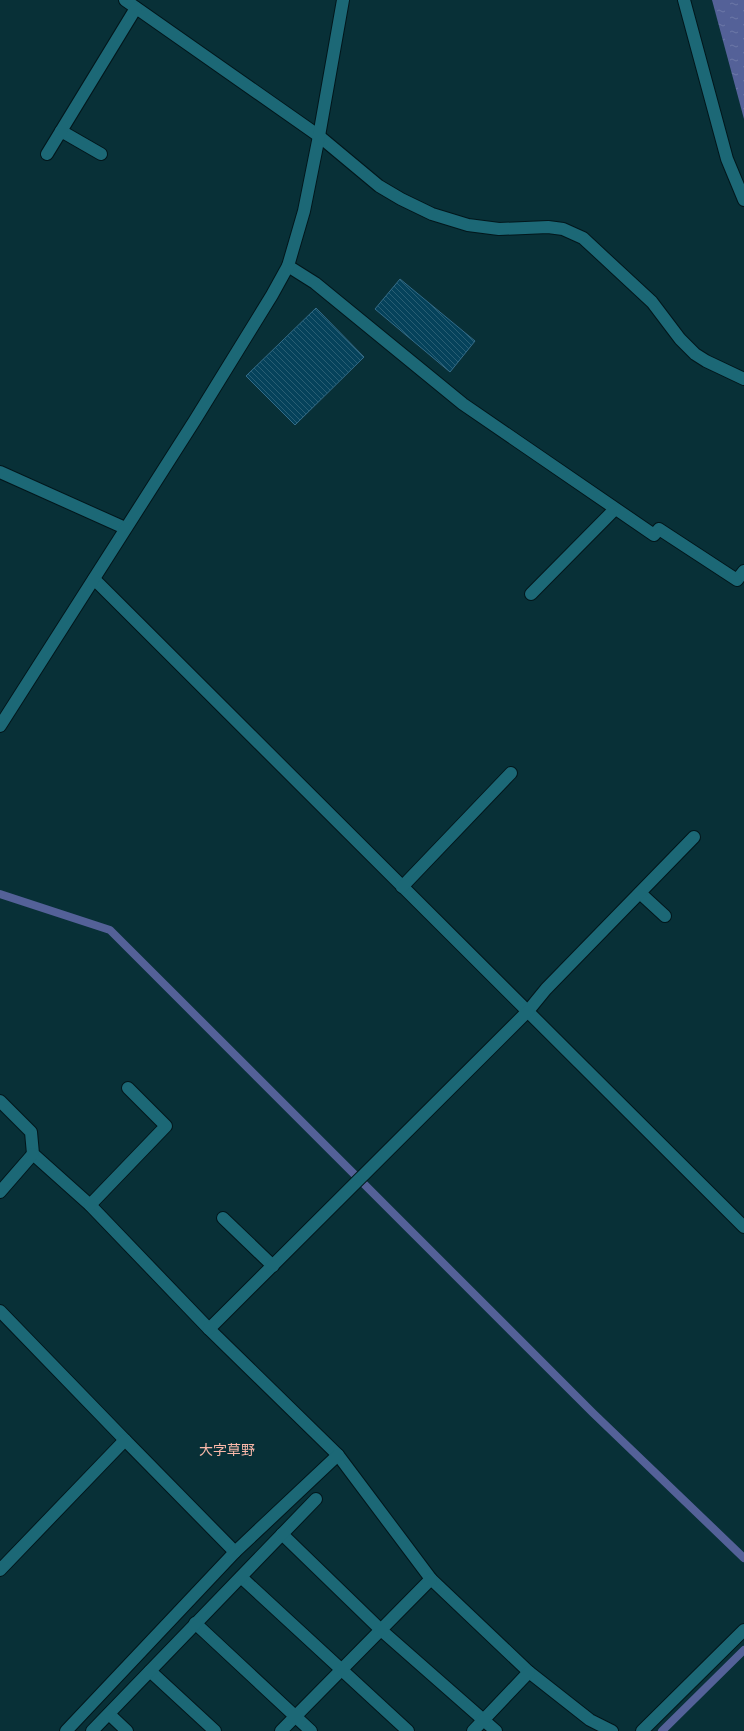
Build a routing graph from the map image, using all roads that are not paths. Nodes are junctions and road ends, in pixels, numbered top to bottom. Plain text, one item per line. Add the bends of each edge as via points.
1 (125, 0) edge
2 (343, 0) edge
3 (684, 0) edge
4 (136, 8) junction
5 (61, 131) junction
6 (319, 136) junction
7 (46, 154) dead end
8 (101, 154) dead end
9 (744, 200) edge
10 (288, 266) junction
11 (744, 379) edge
12 (0, 472) edge
13 (616, 509) junction
14 (126, 528) junction
15 (744, 571) edge
16 (94, 579) junction
17 (531, 594) dead end
18 (0, 726) edge
19 (511, 772) dead end
20 (694, 837) dead end
21 (402, 887) junction
22 (640, 893) junction
23 (665, 916) dead end
24 (528, 1011) junction
25 (128, 1088) dead end
26 (0, 1101) edge
27 (33, 1154) junction
28 (0, 1192) edge
29 (90, 1205) junction
30 (223, 1218) dead end
31 (744, 1227) edge
32 (273, 1266) junction
33 (2, 1316) edge
34 (209, 1329) junction
35 (125, 1440) junction
36 (338, 1455) junction
37 (316, 1498) dead end
38 (282, 1534) junction
39 (236, 1552) junction
40 (0, 1570) edge
41 (241, 1577) junction
42 (431, 1579) junction
43 (195, 1623) junction
44 (381, 1630) junction
45 (744, 1630) edge
46 (341, 1670) junction
47 (150, 1671) junction
48 (529, 1672) junction
49 (109, 1714) junction
50 (295, 1717) junction
51 (483, 1721) junction
52 (589, 1725) edge
53 (66, 1731) edge
54 (92, 1731) edge
55 (127, 1731) edge
56 (214, 1731) edge
57 (281, 1731) edge
58 (310, 1731) edge
59 (408, 1731) edge
60 (473, 1731) edge
61 (496, 1731) edge
62 (612, 1731) edge
63 (642, 1731) edge

1 - 4 street
2 - 6 street
3 - 9 street via 727,159
4 - 5 street
4 - 6 street
5 - 7 street
5 - 8 street
6 - 10 street via 304,211
6 - 11 street via 379,186 432,214 468,225 499,229 563,229 583,238 652,302 680,339 695,354
10 - 13 street via 315,283 463,404
10 - 14 street
12 - 14 street
13 - 15 street via 654,535 659,529 737,580
13 - 17 street
14 - 16 street
16 - 18 street
16 - 21 street
19 - 21 street
20 - 22 street
21 - 24 street
22 - 23 street
22 - 24 street via 546,989
24 - 31 street
24 - 32 street
25 - 29 street via 166,1126
26 - 27 street via 31,1132
27 - 28 street
27 - 29 street
29 - 34 street
30 - 32 street
32 - 34 street
33 - 35 street
34 - 36 street
35 - 39 street
35 - 40 street
36 - 39 street
36 - 42 street
37 - 38 street
38 - 41 street
38 - 44 street
39 - 53 street
41 - 43 street
41 - 46 street
42 - 44 street
42 - 48 street
43 - 47 street
43 - 50 street
44 - 46 street
44 - 51 street
45 - 63 street
46 - 50 street
46 - 59 street
47 - 49 street
47 - 56 street
48 - 51 street
48 - 52 street
49 - 54 street
49 - 55 street
50 - 57 street
50 - 58 street
51 - 60 street
51 - 61 street
52 - 62 street

